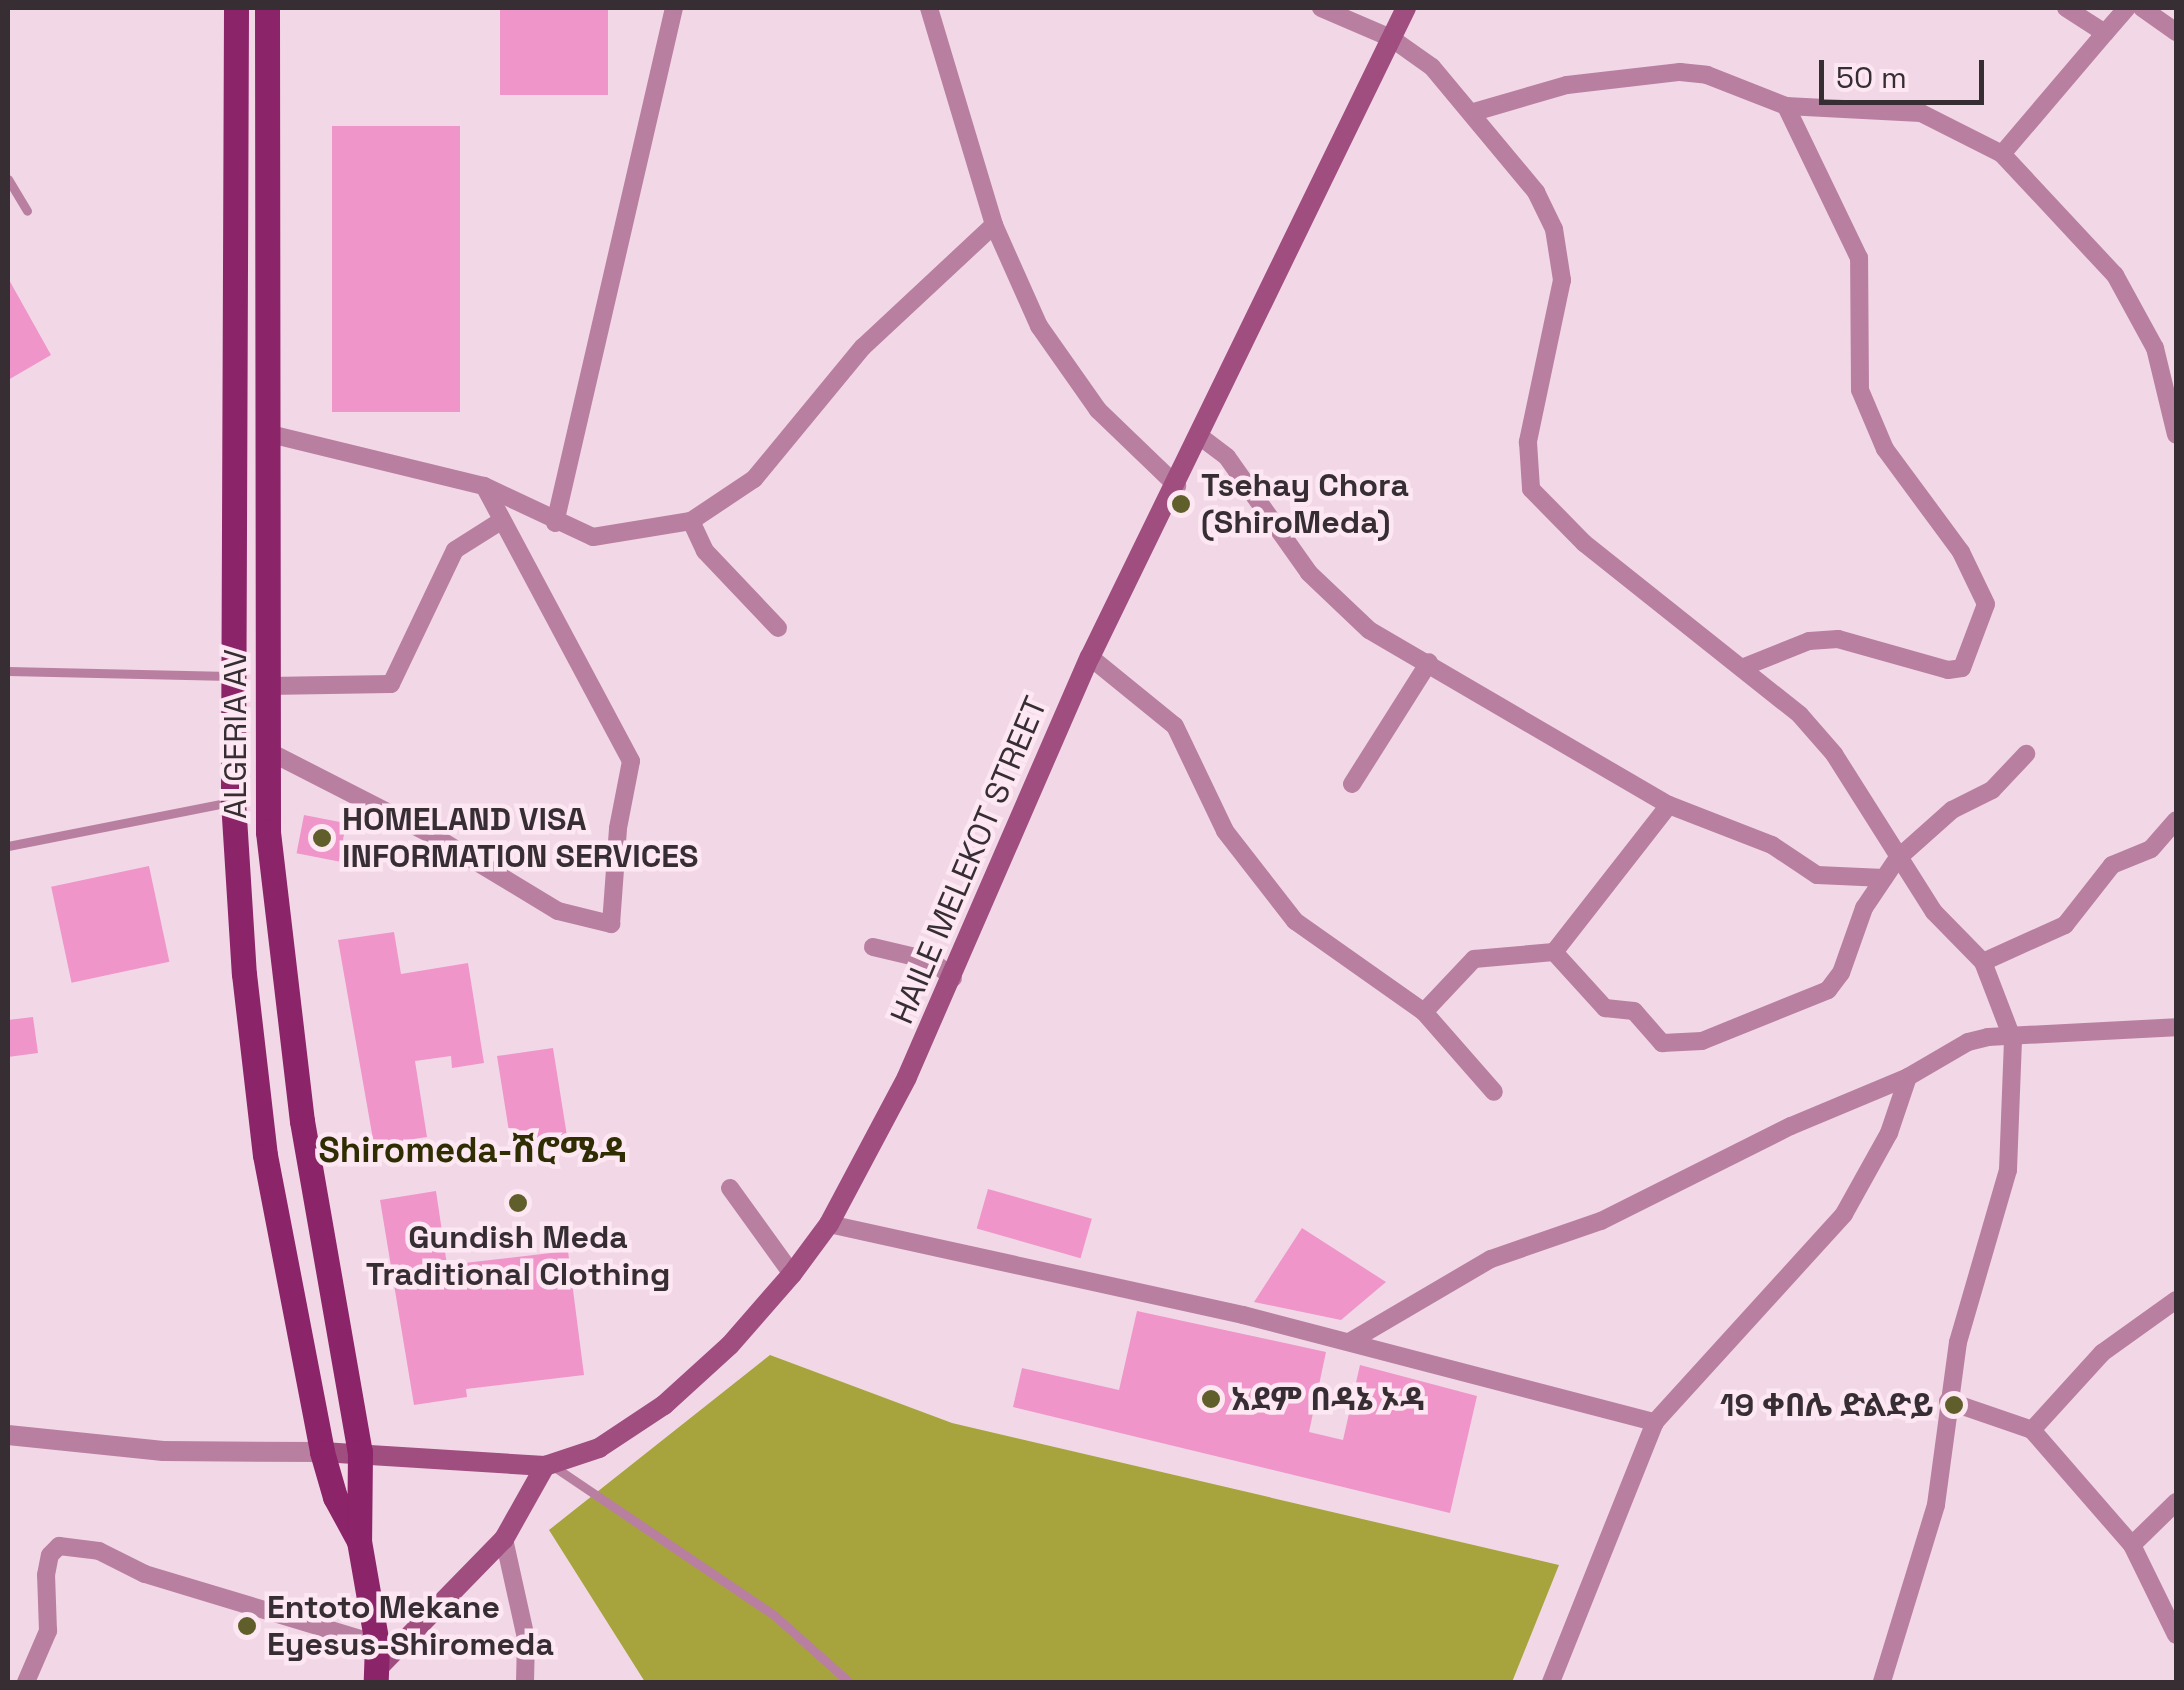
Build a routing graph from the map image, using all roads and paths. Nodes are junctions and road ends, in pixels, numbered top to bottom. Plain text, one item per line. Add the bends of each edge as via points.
1 (236, 8) edge
2 (268, 8) edge
3 (674, 8) edge
4 (929, 8) edge
5 (1321, 8) edge
6 (1406, 8) edge
7 (2066, 8) edge
8 (2127, 8) edge
9 (2142, 8) edge
10 (2176, 32) edge
11 (2105, 34) junction
12 (1391, 38) junction
13 (1786, 106) junction
14 (1474, 112) junction
15 (2002, 154) junction
16 (8, 180) edge
17 (27, 211) dead end
18 (994, 226) junction
19 (2154, 348) junction
20 (2176, 350) edge
21 (266, 433) junction
22 (2176, 435) edge
23 (1202, 438) junction
24 (484, 486) junction
25 (1177, 486) junction
26 (500, 521) junction
27 (691, 521) junction
28 (555, 523) junction
29 (778, 628) dead end
30 (1090, 657) junction
31 (1429, 662) junction
32 (1744, 667) junction
33 (8, 671) edge
34 (234, 676) junction
35 (268, 686) junction
36 (268, 752) junction
37 (2026, 754) dead end
38 (1352, 784) dead end
39 (233, 801) junction
40 (1669, 805) junction
41 (2176, 820) edge
42 (8, 846) edge
43 (1897, 859) junction
44 (1884, 878) junction
45 (872, 947) dead end
46 (1554, 952) junction
47 (1983, 962) junction
48 (953, 978) junction
49 (1424, 1012) junction
50 (2176, 1028) edge
51 (2013, 1040) junction
52 (1908, 1077) junction
53 (1494, 1092) dead end
54 (730, 1188) dead end
55 (829, 1224) junction
56 (792, 1274) junction
57 (2176, 1300) edge
58 (1352, 1341) junction
59 (1948, 1401) junction
60 (1655, 1422) junction
61 (2032, 1430) junction
62 (8, 1435) edge
63 (322, 1452) junction
64 (360, 1452) junction
65 (548, 1465) junction
66 (2176, 1502) edge
67 (504, 1538) junction
68 (359, 1541) junction
69 (2132, 1545) junction
70 (2176, 1634) edge
71 (377, 1665) edge
72 (26, 1682) edge
73 (525, 1682) edge
74 (849, 1682) edge
75 (1551, 1682) edge
76 (1882, 1682) edge

1 - 34 main road, ALGERIA AV
2 - 21 main road, ALGERIA AV
3 - 28 street
4 - 18 street
5 - 12 street
6 - 12 main road, HAILE MELEKOT STREET
7 - 11 street
8 - 11 street
9 - 10 street
11 - 15 street
12 - 14 street
12 - 23 main road, HAILE MELEKOT STREET
13 - 14 street via 1680,72 1567,85
13 - 15 street via 1921,113
13 - 32 street via 1859,258 1860,390 1886,449 1961,552 1986,604 1962,668 1948,670 1838,640 1809,641
14 - 32 street via 1536,192 1561,255 1558,318 1528,442 1530,490 1649,598
15 - 19 street via 2115,275
16 - 17 lane
18 - 25 street via 1059,362
18 - 27 street via 863,347 754,478
19 - 20 street
19 - 22 street
21 - 24 street
21 - 35 main road, ALGERIA AV
23 - 25 main road, HAILE MELEKOT STREET
23 - 31 street via 1227,457 1280,535 1348,613
24 - 26 street
24 - 28 street
25 - 30 main road, HAILE MELEKOT STREET
26 - 35 street via 455,550 391,684
26 - 36 street via 631,761 618,828 612,924 558,911 416,826
27 - 28 street via 606,539
27 - 29 street via 705,552
30 - 48 main road, HAILE MELEKOT STREET via 1001,852
30 - 49 street via 1174,726 1225,831 1295,921
31 - 38 street
31 - 40 street
32 - 43 street via 1834,754
33 - 34 lane
34 - 39 main road, ALGERIA AV
35 - 36 main road, ALGERIA AV
36 - 64 main road, ALGERIA AV via 268,832 302,1121
37 - 43 street via 1992,790 1952,810
39 - 42 lane
39 - 63 main road, ALGERIA AV via 265,1155
40 - 44 street via 1772,845 1817,875
40 - 46 street
41 - 47 street via 2151,849 2112,865 2066,924
43 - 44 street
43 - 47 street via 1934,912
44 - 46 street via 1828,990 1702,1041 1662,1043 1634,1012 1605,1008
45 - 48 street via 932,962
46 - 49 street via 1474,959
47 - 51 street
48 - 55 main road, HAILE MELEKOT STREET
49 - 53 street
50 - 51 street
51 - 52 street via 1968,1042
51 - 59 street via 2010,1155
52 - 58 street via 1791,1126 1601,1221 1491,1259
52 - 60 street via 1888,1133 1844,1214
54 - 56 street
55 - 56 main road, HAILE MELEKOT STREET
55 - 58 street
56 - 65 main road, HAILE MELEKOT STREET via 730,1345 664,1405 599,1448
57 - 61 street via 2102,1353
58 - 60 street
59 - 61 street
59 - 76 street via 1936,1505
60 - 75 street
61 - 69 street
62 - 63 street via 163,1451
63 - 64 main road, HAILE MELEKOT STREET
63 - 68 main road, ALGERIA AV via 335,1497
64 - 65 main road, HAILE MELEKOT STREET
64 - 68 main road, ALGERIA AV
65 - 67 main road
65 - 74 lane via 776,1616
66 - 69 street
67 - 71 main road
67 - 73 street via 526,1638
68 - 71 main road
69 - 70 street
71 - 72 street via 98,1551 59,1546 46,1575 48,1631

